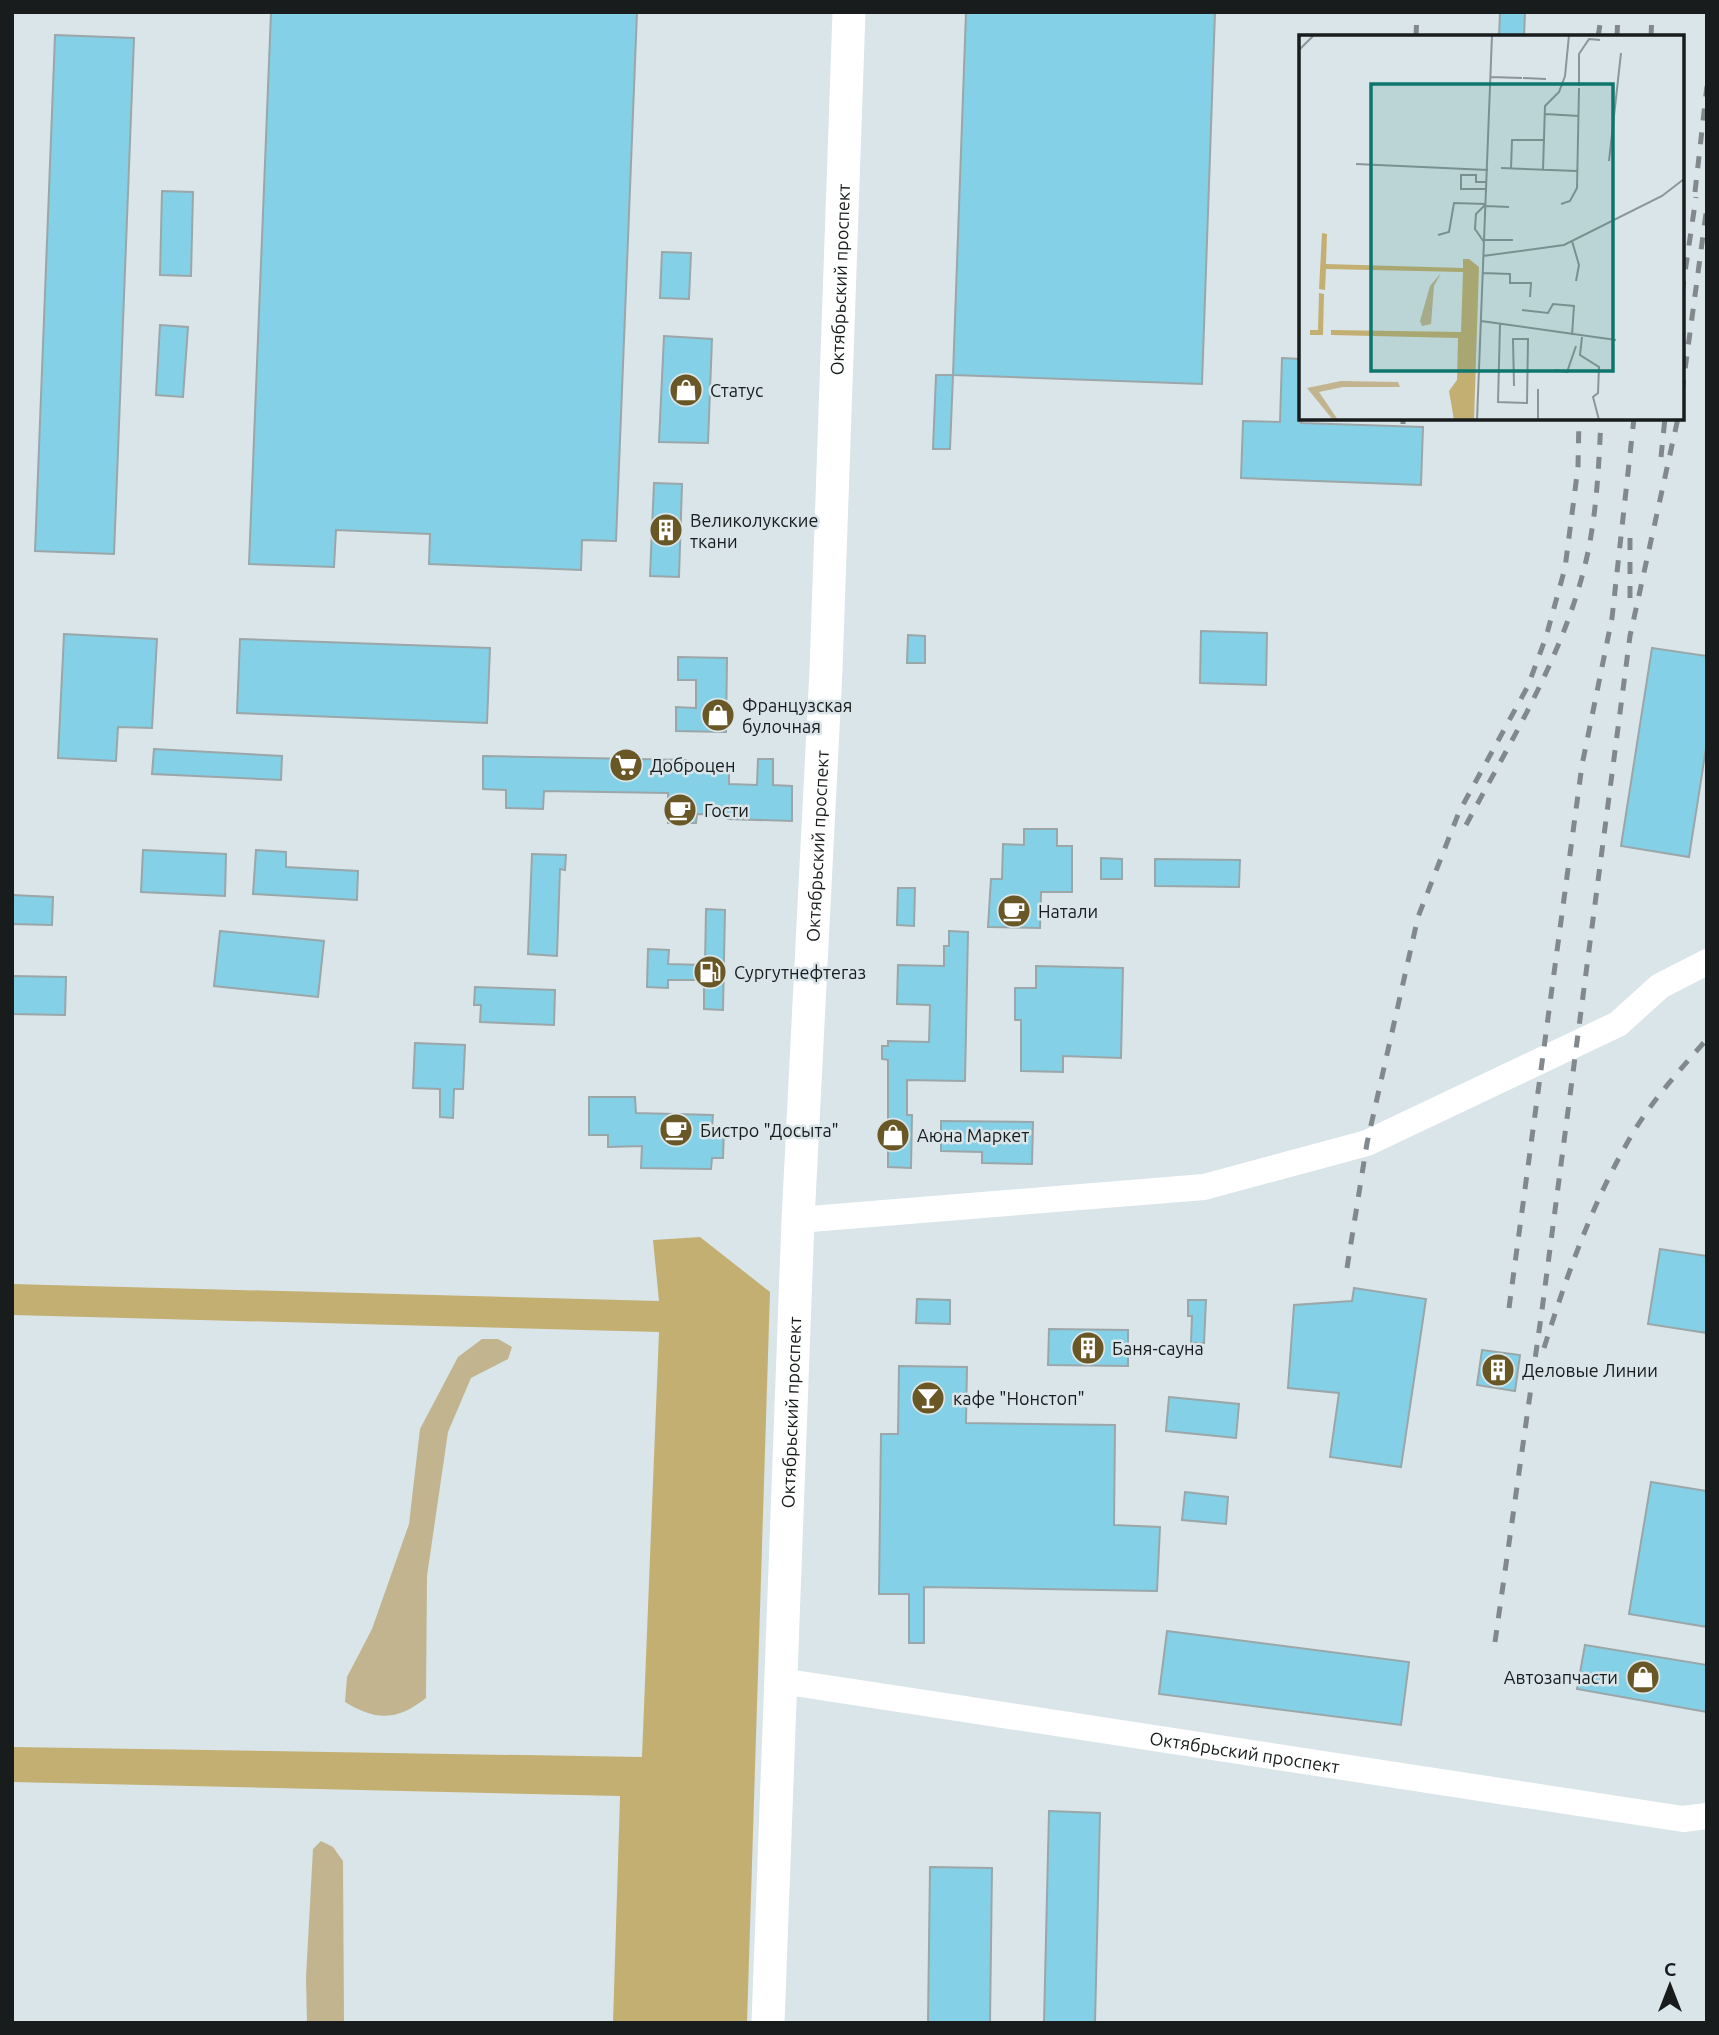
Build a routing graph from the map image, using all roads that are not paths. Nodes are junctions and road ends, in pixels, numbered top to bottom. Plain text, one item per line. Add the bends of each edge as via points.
1 (849, 12) edge
2 (1707, 962) edge
3 (798, 1220) junction
4 (781, 1681) junction
5 (1707, 1816) edge
6 (768, 2023) edge

1 - 3 main road, Октябрьский проспект via 820,826
2 - 3 street via 1660,986 1618,1024 1367,1143 1204,1187
3 - 4 main road, Октябрьский проспект
4 - 5 street, Октябрьский проспект via 1683,1819
4 - 6 main road, Октябрьский проспект

